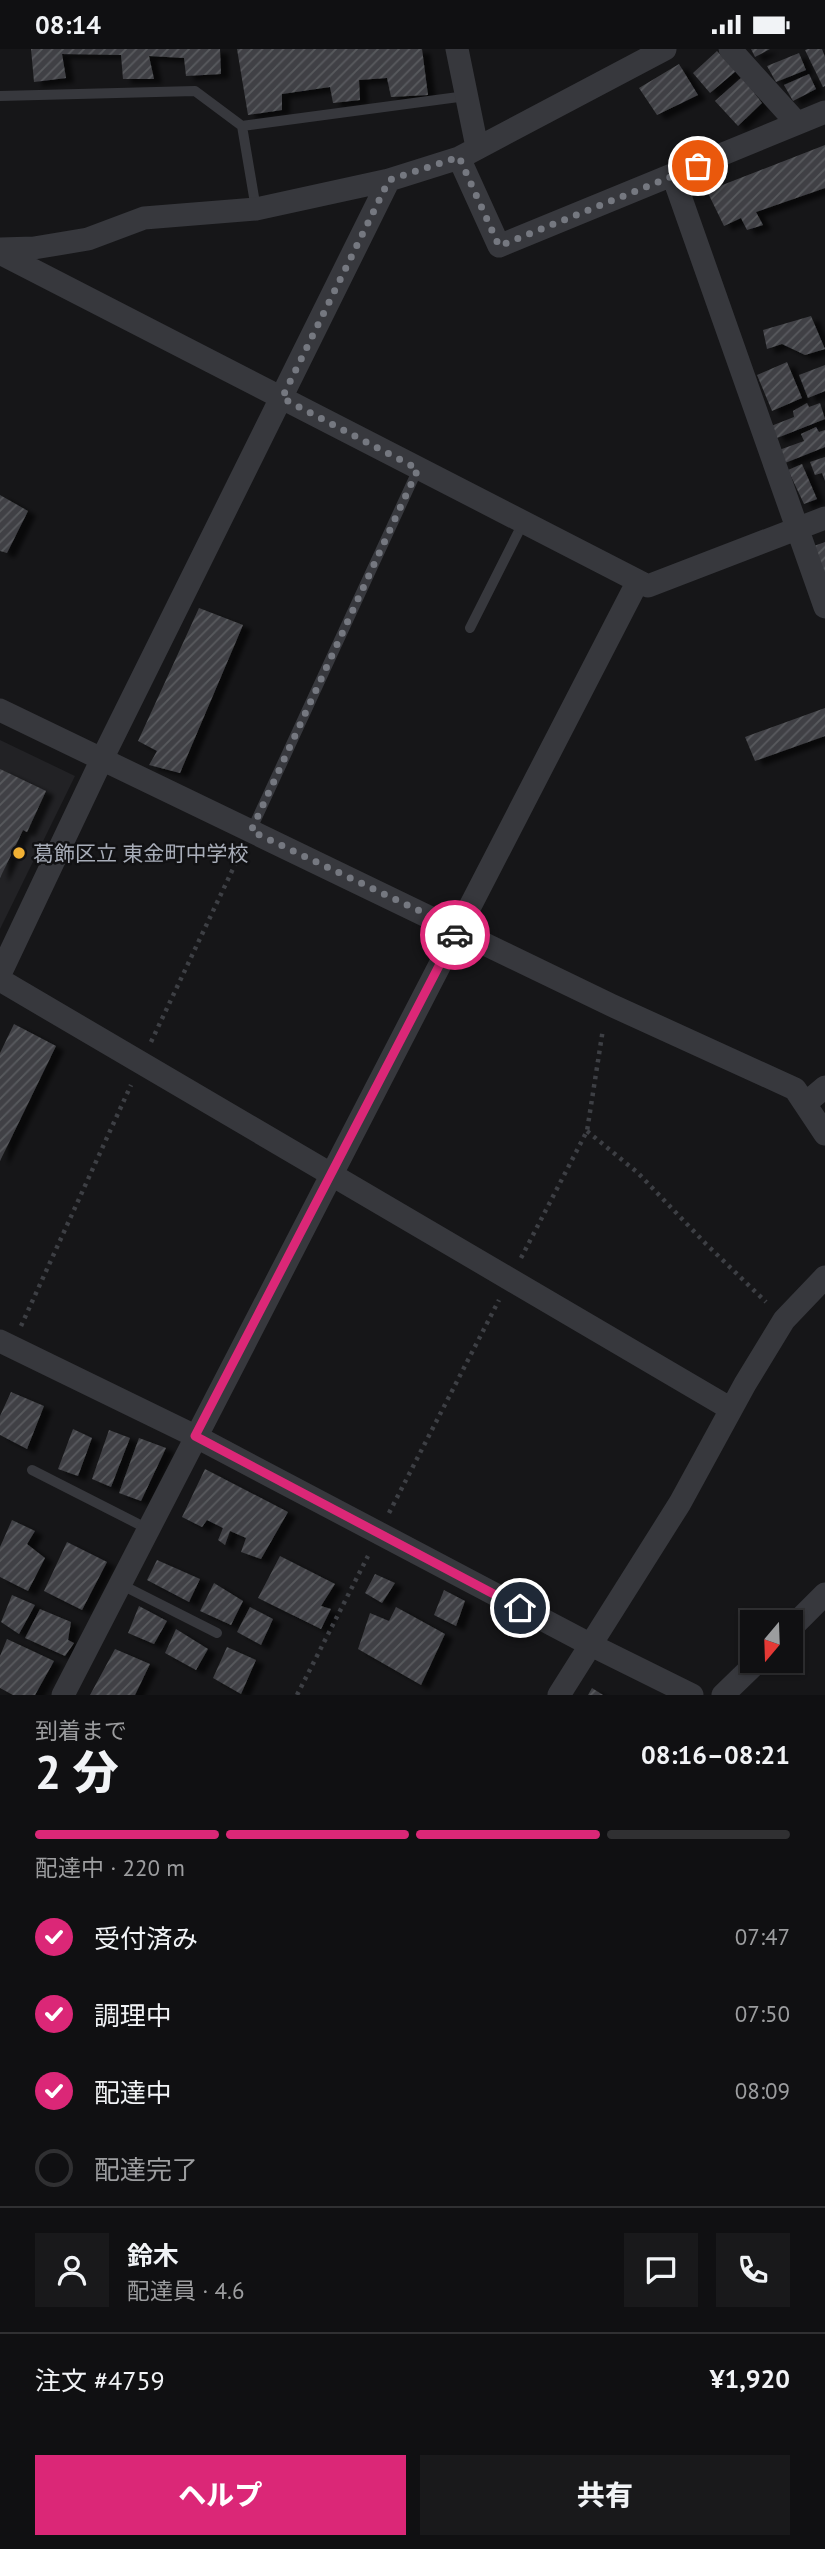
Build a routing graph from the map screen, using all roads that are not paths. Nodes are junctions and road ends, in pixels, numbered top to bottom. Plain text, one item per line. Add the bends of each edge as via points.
1 (457, 49) edge
2 (665, 49) edge
3 (730, 49) edge
4 (0, 96) edge
5 (467, 96) junction
6 (825, 112) edge
7 (797, 124) junction
8 (242, 126) junction
9 (468, 152) junction
10 (673, 176) junction
11 (389, 180) junction
12 (256, 209) junction
13 (0, 251) edge
14 (282, 398) junction
15 (418, 469) junction
16 (825, 518) edge
17 (523, 523) junction
18 (797, 529) junction
19 (638, 581) junction
20 (825, 607) edge
21 (470, 628) dead end
22 (0, 710) edge
23 (102, 759) junction
24 (251, 831) junction
25 (458, 929) junction
26 (0, 974) edge
27 (0, 980) edge
28 (825, 1087) edge
29 (806, 1103) junction
30 (825, 1134) edge
31 (332, 1174) junction
32 (825, 1277) edge
33 (6, 1344) edge
34 (732, 1409) junction
35 (195, 1436) junction
36 (32, 1470) dead end
37 (148, 1529) junction
38 (120, 1584) junction
39 (825, 1594) edge
40 (803, 1616) edge
41 (218, 1633) dead end
42 (591, 1645) junction
43 (746, 1673) edge
44 (63, 1695) edge
45 (559, 1695) edge
46 (692, 1695) edge
47 (723, 1695) edge

1 - 5 street
2 - 9 street
3 - 7 street
4 - 8 lane via 195,91
5 - 8 lane
5 - 9 street
6 - 7 street
7 - 10 street
8 - 12 lane
9 - 10 street via 499,246
9 - 11 street
10 - 18 street
11 - 12 street
11 - 14 street
12 - 13 street via 144,218 88,239
13 - 14 street
14 - 15 street
14 - 23 street
15 - 17 street
15 - 24 lane
16 - 18 street
17 - 19 street
17 - 21 lane
18 - 19 street via 648,586
18 - 20 street
19 - 25 street
22 - 23 street
23 - 24 street
23 - 26 street
24 - 25 street
25 - 29 street via 795,1089
25 - 31 street
27 - 31 street
28 - 29 street
29 - 30 street
31 - 34 street
31 - 35 street
32 - 34 street via 785,1320
33 - 35 street
34 - 42 street via 681,1503
35 - 37 street
35 - 42 street
36 - 37 lane
37 - 38 street
38 - 41 lane
38 - 44 street
39 - 40 street
42 - 45 street
42 - 46 street
43 - 47 street

